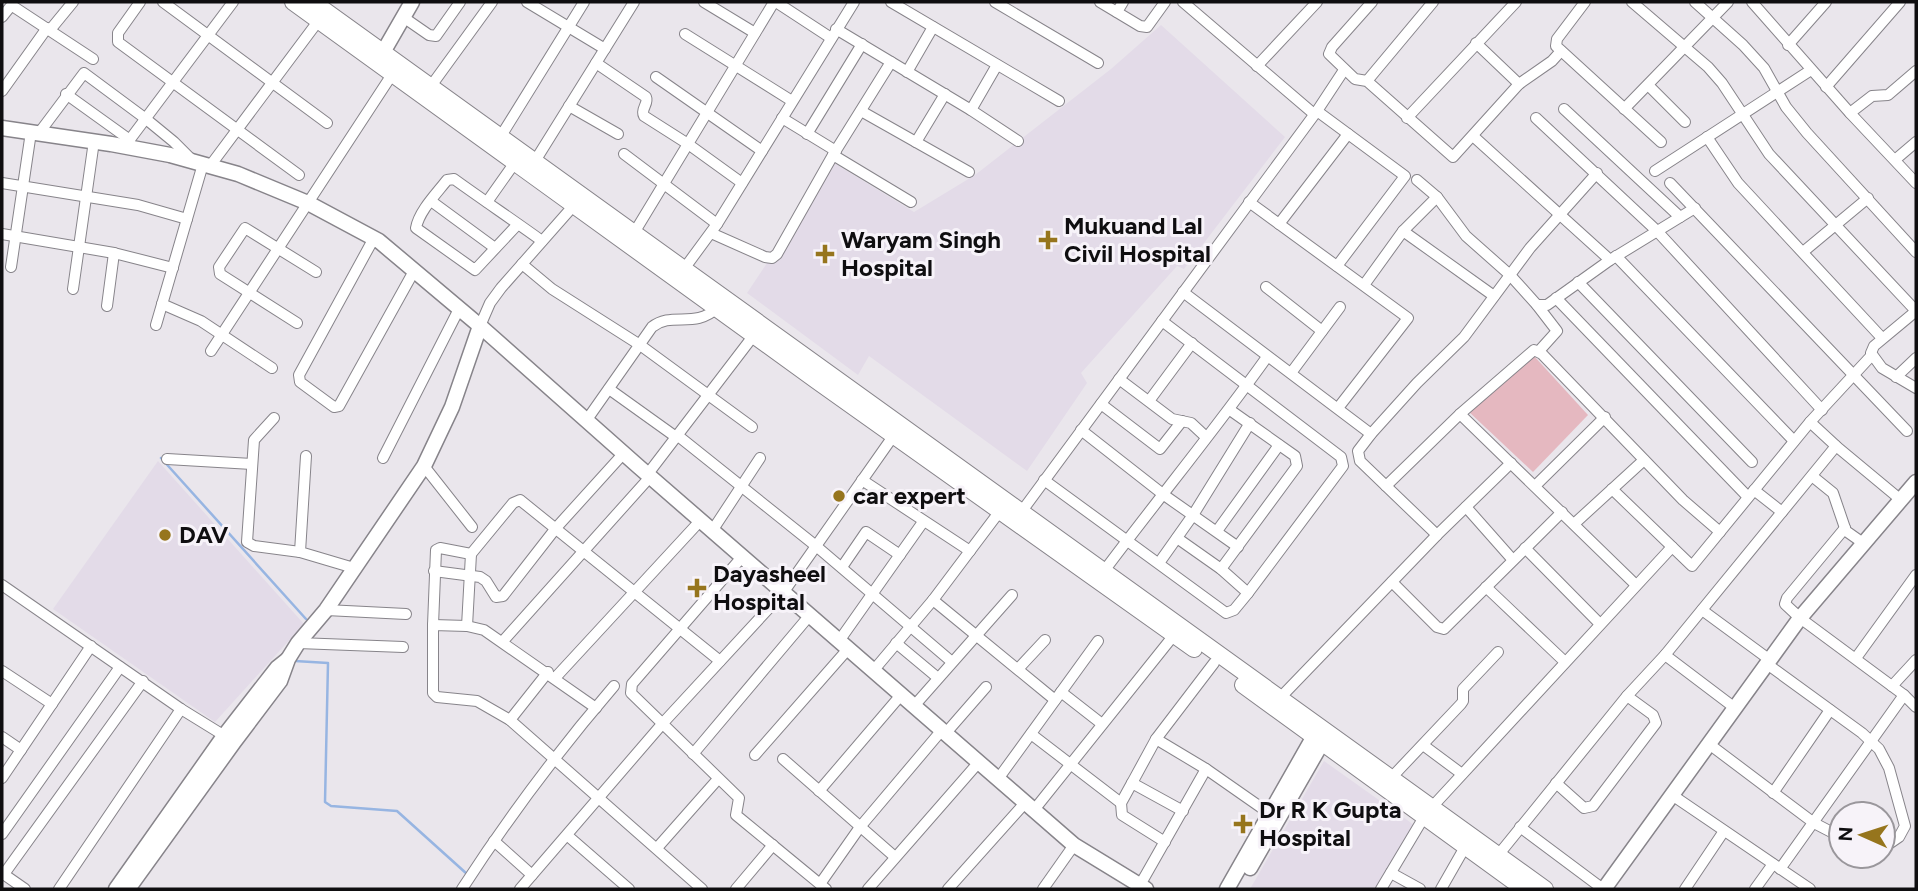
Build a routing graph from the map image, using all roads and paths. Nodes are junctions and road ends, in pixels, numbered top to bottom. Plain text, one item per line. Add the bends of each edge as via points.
1 (73, 2) edge
2 (140, 2) edge
3 (163, 2) edge
4 (233, 2) edge
5 (293, 2) edge
6 (313, 2) edge
7 (412, 2) edge
8 (460, 2) edge
9 (492, 2) edge
10 (527, 2) edge
11 (584, 2) edge
12 (634, 2) edge
13 (704, 2) edge
14 (775, 2) edge
15 (854, 2) edge
16 (891, 2) edge
17 (1100, 2) edge
18 (1123, 2) edge
19 (1165, 2) edge
20 (1183, 2) edge
21 (1372, 2) edge
22 (1433, 2) edge
23 (1517, 2) edge
24 (1585, 2) edge
25 (1632, 2) edge
26 (1695, 2) edge
27 (1728, 2) edge
28 (1826, 2) edge
29 (1900, 2) edge
30 (998, 3) edge
31 (1312, 3) edge
32 (1755, 3) edge
33 (23, 6) edge
34 (1117, 12) junction
35 (403, 17) junction
36 (2, 18) edge
37 (1713, 18) junction
38 (319, 20) junction
39 (933, 27) junction
40 (569, 28) junction
41 (48, 29) junction
42 (755, 33) junction
43 (834, 33) junction
44 (685, 34) dead end
45 (209, 36) junction
46 (1476, 43) junction
47 (862, 44) junction
48 (1788, 45) junction
49 (1684, 47) junction
50 (605, 49) junction
51 (1562, 51) junction
52 (380, 57) junction
53 (93, 59) dead end
54 (891, 62) junction
55 (596, 63) junction
56 (1098, 63) dead end
57 (997, 65) junction
58 (735, 66) junction
59 (1257, 66) junction
60 (1344, 70) junction
61 (1811, 70) junction
62 (1916, 71) edge
63 (907, 72) junction
64 (393, 73) junction
65 (656, 77) dead end
66 (1367, 81) junction
67 (174, 82) junction
68 (273, 83) junction
69 (1519, 84) junction
70 (1648, 85) junction
71 (431, 86) junction
72 (1826, 87) junction
73 (2, 91) edge
74 (1777, 92) junction
75 (66, 94) junction
76 (945, 94) junction
77 (792, 101) junction
78 (1059, 101) dead end
79 (569, 106) junction
80 (1564, 109) dead end
81 (1624, 109) junction
82 (971, 110) junction
83 (862, 111) junction
84 (1316, 112) junction
85 (707, 113) junction
86 (1850, 113) junction
87 (1742, 114) junction
88 (782, 118) junction
89 (1408, 118) junction
90 (1536, 118) dead end
91 (146, 119) junction
92 (1685, 122) dead end
93 (327, 123) dead end
94 (2, 128) edge
95 (238, 129) junction
96 (35, 133) junction
97 (618, 134) dead end
98 (807, 134) junction
99 (1348, 134) junction
100 (501, 136) junction
101 (1473, 136) junction
102 (1707, 137) junction
103 (93, 141) junction
104 (1017, 141) dead end
105 (916, 142) junction
106 (1661, 142) dead end
107 (1916, 142) edge
108 (127, 143) junction
109 (688, 144) junction
110 (762, 151) junction
111 (835, 153) junction
112 (624, 154) dead end
113 (1896, 159) junction
114 (516, 161) junction
115 (535, 161) junction
116 (202, 164) junction
117 (1655, 171) dead end
118 (969, 172) dead end
119 (1597, 173) junction
120 (299, 175) dead end
121 (1418, 180) dead end
122 (2, 183) edge
123 (742, 183) junction
124 (1670, 183) dead end
125 (1916, 183) edge
126 (664, 184) junction
127 (23, 187) junction
128 (86, 196) junction
129 (1437, 197) junction
130 (1868, 198) junction
131 (431, 201) junction
132 (487, 202) junction
133 (911, 202) dead end
134 (1249, 202) junction
135 (308, 203) junction
136 (575, 204) junction
137 (1695, 208) junction
138 (1559, 215) junction
139 (1679, 217) junction
140 (187, 219) junction
141 (518, 224) junction
142 (1279, 224) junction
143 (1835, 226) junction
144 (714, 228) junction
145 (1403, 231) junction
146 (1657, 231) junction
147 (634, 233) junction
148 (2, 234) edge
149 (16, 236) junction
150 (374, 238) junction
151 (542, 241) junction
152 (79, 246) junction
153 (278, 248) junction
154 (495, 248) junction
155 (1803, 252) junction
156 (1916, 252) edge
157 (114, 253) junction
158 (1613, 258) junction
159 (522, 264) junction
160 (1337, 266) junction
161 (11, 267) dead end
162 (173, 268) junction
163 (414, 271) junction
164 (316, 272) dead end
165 (680, 274) junction
166 (1510, 275) junction
167 (1578, 282) junction
168 (1364, 285) junction
169 (1266, 287) dead end
170 (73, 289) dead end
171 (250, 292) junction
172 (1183, 292) junction
173 (1494, 296) junction
174 (1556, 298) junction
175 (162, 304) junction
176 (1537, 305) junction
177 (107, 306) dead end
178 (1340, 307) dead end
179 (717, 308) junction
180 (459, 309) junction
181 (1916, 311) edge
182 (1162, 321) junction
183 (297, 323) dead end
184 (156, 325) dead end
185 (480, 326) junction
186 (1322, 331) junction
187 (223, 334) junction
188 (754, 335) junction
189 (1882, 338) junction
190 (1192, 343) junction
191 (640, 345) junction
192 (1539, 351) junction
193 (212, 352) dead end
194 (1872, 355) junction
195 (1267, 357) junction
196 (1916, 358) edge
197 (272, 368) dead end
198 (1291, 373) junction
199 (1852, 374) junction
200 (1896, 377) junction
201 (1119, 379) junction
202 (1247, 385) junction
203 (609, 388) junction
204 (1916, 388) edge
205 (708, 395) junction
206 (1149, 401) junction
207 (1101, 404) junction
208 (1338, 408) junction
209 (1230, 410) junction
210 (1822, 410) junction
211 (1460, 414) junction
212 (1605, 417) junction
213 (274, 418) dead end
214 (586, 421) junction
215 (1182, 421) junction
216 (1810, 422) junction
217 (1250, 423) junction
218 (752, 427) dead end
219 (1081, 430) junction
220 (1907, 431) dead end
221 (1371, 434) junction
222 (894, 435) junction
223 (677, 436) junction
224 (1206, 437) junction
225 (1794, 441) junction
226 (1279, 445) junction
227 (1836, 446) junction
228 (623, 454) junction
229 (306, 456) dead end
230 (167, 458) dead end
231 (383, 458) dead end
232 (760, 458) dead end
233 (1644, 460) junction
234 (1752, 462) dead end
235 (1511, 463) junction
236 (252, 464) junction
237 (424, 466) junction
238 (649, 476) junction
239 (1812, 476) junction
240 (862, 480) junction
241 (1044, 480) junction
242 (1916, 482) edge
243 (741, 486) junction
244 (1385, 486) junction
245 (1535, 486) junction
246 (1612, 489) junction
247 (1751, 494) junction
248 (1164, 495) junction
249 (1901, 500) junction
250 (1466, 508) junction
251 (1000, 511) junction
252 (1562, 512) junction
253 (1782, 512) junction
254 (1193, 515) junction
255 (1018, 516) junction
256 (700, 521) junction
257 (923, 522) junction
258 (1574, 524) junction
259 (472, 527) dead end
260 (556, 528) junction
261 (1845, 528) junction
262 (712, 531) junction
263 (1217, 531) junction
264 (1720, 532) junction
265 (1437, 536) junction
266 (1177, 538) junction
267 (1127, 541) junction
268 (1863, 543) junction
269 (817, 546) junction
270 (1238, 547) junction
271 (1672, 547) junction
272 (1525, 548) junction
273 (583, 550) junction
274 (970, 551) junction
275 (300, 552) junction
276 (471, 554) junction
277 (900, 555) junction
278 (742, 557) junction
279 (1512, 559) junction
280 (1159, 563) junction
281 (842, 567) junction
282 (354, 568) junction
283 (1220, 569) junction
284 (434, 571) junction
285 (1104, 571) junction
286 (1916, 575) edge
287 (469, 576) junction
288 (1392, 582) junction
289 (2, 584) edge
290 (1636, 585) junction
291 (1486, 587) junction
292 (634, 592) junction
293 (783, 593) junction
294 (873, 593) junction
295 (1248, 593) junction
296 (1012, 595) dead end
297 (933, 600) junction
298 (326, 610) junction
299 (1702, 610) junction
300 (406, 614) dead end
301 (810, 615) junction
302 (1800, 618) junction
303 (1600, 624) junction
304 (433, 625) junction
305 (912, 625) junction
306 (467, 626) junction
307 (678, 628) junction
308 (975, 634) junction
309 (1174, 635) junction
310 (1045, 640) dead end
311 (503, 641) junction
312 (1098, 641) dead end
313 (298, 643) junction
314 (896, 643) junction
315 (844, 645) junction
316 (91, 646) junction
317 (403, 648) dead end
318 (1498, 652) dead end
319 (1665, 655) junction
320 (1856, 658) junction
321 (1916, 660) edge
322 (720, 661) junction
323 (952, 662) junction
324 (1565, 662) junction
325 (1768, 662) junction
326 (1214, 663) junction
327 (120, 667) junction
328 (1018, 669) junction
329 (2, 671) edge
330 (873, 671) junction
331 (551, 675) junction
332 (938, 678) junction
333 (143, 681) junction
334 (614, 686) dead end
335 (1892, 686) junction
336 (986, 687) dead end
337 (901, 695) junction
338 (1905, 695) junction
339 (1058, 696) junction
340 (1627, 696) junction
341 (1276, 702) junction
342 (52, 704) junction
343 (914, 706) junction
344 (1916, 707) edge
345 (596, 708) junction
346 (1735, 708) junction
347 (181, 709) junction
348 (1830, 710) junction
349 (510, 720) junction
350 (663, 723) junction
351 (1102, 724) junction
352 (944, 732) junction
353 (1031, 734) junction
354 (1321, 735) junction
355 (2, 737) edge
356 (229, 739) junction
357 (1156, 739) junction
358 (1872, 742) junction
359 (1423, 744) junction
360 (1709, 744) junction
361 (21, 750) junction
362 (693, 754) junction
363 (755, 755) dead end
364 (554, 759) junction
365 (783, 759) dead end
366 (979, 762) junction
367 (1070, 763) junction
368 (1206, 769) junction
369 (1462, 774) junction
370 (1392, 777) junction
371 (2, 778) edge
372 (718, 779) junction
373 (998, 779) junction
374 (1132, 783) junction
375 (1556, 783) junction
376 (819, 791) junction
377 (1773, 793) junction
378 (1672, 795) junction
379 (600, 797) junction
380 (1121, 803) junction
381 (1029, 806) junction
382 (1183, 811) junction
383 (1428, 812) junction
384 (1269, 813) junction
385 (1814, 823) junction
386 (860, 827) junction
387 (1520, 827) junction
388 (1827, 830) edge
389 (1724, 831) junction
390 (2, 834) edge
391 (568, 836) junction
392 (1897, 838) edge
393 (494, 841) junction
394 (1165, 842) junction
395 (773, 845) junction
396 (1074, 845) junction
397 (1465, 846) junction
398 (657, 848) junction
399 (895, 857) junction
400 (1494, 860) junction
401 (1776, 866) junction
402 (1391, 873) junction
403 (3, 874) edge
404 (533, 876) junction
405 (465, 885) edge
406 (823, 887) edge
407 (1143, 887) edge
408 (1805, 888) edge
409 (25, 889) edge
410 (59, 889) edge
411 (116, 889) edge
412 (128, 889) edge
413 (478, 889) edge
414 (520, 889) edge
415 (629, 889) edge
416 (702, 889) edge
417 (736, 889) edge
418 (868, 889) edge
419 (948, 889) edge
420 (1043, 889) edge
421 (1227, 889) edge
422 (1238, 889) edge
423 (1381, 889) edge
424 (1420, 889) edge
425 (1441, 889) edge
426 (1524, 889) edge
427 (1545, 889) edge
428 (1603, 889) edge
429 (1685, 889) edge
430 (1755, 889) edge

1 - 41 street
2 - 67 street via 118,42
3 - 45 street
4 - 45 street
5 - 38 main road
6 - 52 main road
7 - 35 street
8 - 35 street via 436,36
9 - 71 street
10 - 40 street
11 - 40 street
12 - 50 street
13 - 42 street
14 - 42 street
14 - 43 street
15 - 43 street
16 - 39 street
17 - 34 street
18 - 34 street
19 - 34 street via 1147,27
20 - 59 street
21 - 60 street via 1330,50
22 - 66 street
23 - 46 street
24 - 51 street via 1556,41
25 - 49 street
26 - 37 street
27 - 37 street
28 - 48 street
29 - 72 street
30 - 56 street
31 - 59 street
32 - 48 street
33 - 36 street via 10,7
33 - 41 street
35 - 52 street
37 - 49 street
37 - 74 street via 1764,68
38 - 52 main road
38 - 68 street
39 - 57 street
39 - 63 street
40 - 50 street
40 - 100 street
41 - 53 street
41 - 73 street
42 - 58 street
43 - 47 street
43 - 77 street
44 - 58 street
45 - 67 street
45 - 68 street
46 - 69 street
46 - 89 street
47 - 54 street
47 - 98 street
48 - 61 street
49 - 70 street
49 - 87 street via 1722,83
50 - 55 street
51 - 69 street
51 - 81 street
52 - 64 main road
52 - 71 main road
54 - 63 street
54 - 83 street
55 - 79 street
55 - 109 street via 646,97 644,116
57 - 78 street
57 - 82 street
58 - 77 street
58 - 85 street
59 - 84 street
60 - 66 street
60 - 84 street
61 - 72 street
61 - 74 street
62 - 86 street via 1888,95 1872,96
63 - 76 street
64 - 114 main road
64 - 135 street
65 - 85 street
66 - 89 street
67 - 91 street
67 - 95 street
68 - 93 street
68 - 95 street
69 - 101 street
70 - 81 street
70 - 92 street
71 - 100 main road
72 - 86 street
74 - 87 street
74 - 130 street via 1807,133
75 - 91 street via 86,74
75 - 96 street
75 - 108 street
76 - 82 street
76 - 105 street
77 - 88 street
79 - 97 street
79 - 115 street
80 - 139 street
81 - 106 street
82 - 104 street
83 - 105 street
83 - 111 street
84 - 99 street
84 - 134 street
85 - 109 street
85 - 110 street
86 - 113 street
87 - 102 street
87 - 143 street via 1769,155
88 - 98 street
88 - 110 street
89 - 101 street via 1453,157
90 - 119 street
91 - 108 street
91 - 116 street
94 - 96 street
95 - 116 street
95 - 120 street
96 - 103 street
96 - 127 street
98 - 111 street
99 - 142 street
99 - 160 street via 1405,176
100 - 115 main road
101 - 138 street
102 - 117 street
102 - 155 street via 1738,183
103 - 108 street
103 - 128 street
105 - 118 street
107 - 113 street
108 - 116 street
109 - 123 street
109 - 126 street
110 - 123 street
111 - 133 street
111 - 144 street via 772,258
112 - 126 street
113 - 125 street
114 - 132 street
114 - 136 main road
115 - 147 main road
116 - 135 street
116 - 140 street
119 - 138 street
119 - 146 street
121 - 129 street
122 - 127 street
123 - 144 street
124 - 137 street
126 - 144 street
126 - 147 street
127 - 128 street
127 - 149 street
128 - 140 street
128 - 152 street
129 - 145 street
129 - 166 street via 1466,236
130 - 143 street
130 - 156 street
131 - 132 street via 450,178
131 - 154 street
131 - 154 street via 417,223 419,232 475,270
132 - 141 street
134 - 142 street
134 - 172 street
135 - 150 street
135 - 153 street
136 - 151 street
136 - 165 main road
137 - 139 street
137 - 199 street
138 - 158 street
138 - 166 street
139 - 146 street
140 - 162 street
141 - 151 street
141 - 154 street
142 - 160 street
143 - 155 street
143 - 181 street
144 - 165 street
145 - 168 street
145 - 173 street
146 - 158 street
146 - 210 street
147 - 165 main road
148 - 149 street
149 - 152 street
149 - 161 street
150 - 163 street
150 - 163 street via 298,377 300,382 339,406
151 - 159 street
152 - 157 street
152 - 170 street
153 - 164 street
153 - 171 street
153 - 171 street via 249,229 242,230 218,271
155 - 189 street
157 - 162 street
157 - 177 street
158 - 167 street
158 - 225 street
159 - 185 street via 490,303
159 - 191 street
160 - 168 street
162 - 175 street
163 - 180 street
165 - 179 main road
165 - 255 main road
166 - 173 street
166 - 176 street
167 - 174 street
167 - 234 street
168 - 208 street via 1408,318
169 - 186 street
171 - 183 street
171 - 187 street
172 - 182 street
172 - 195 street
173 - 221 street via 1464,337
174 - 176 street
174 - 247 street
175 - 184 street
175 - 187 street
176 - 192 street via 1558,331
178 - 186 street
179 - 188 main road
179 - 191 street via 706,317 657,323
180 - 185 street
180 - 231 street
181 - 189 street
182 - 190 street
182 - 201 street
185 - 214 street
185 - 237 street via 452,407
186 - 198 street
187 - 193 street
187 - 197 street
188 - 205 street
188 - 222 main road
189 - 194 street via 1872,348
190 - 202 street
190 - 206 street
191 - 203 street
191 - 205 street
192 - 211 street via 1531,352
192 - 212 street
194 - 199 street
194 - 200 street
195 - 198 street
195 - 202 street
196 - 200 street
198 - 208 street
199 - 210 street
199 - 220 street
200 - 204 street
201 - 206 street
201 - 207 street
202 - 209 street
202 - 295 street via 1344,461
203 - 214 street
203 - 223 street
205 - 218 street
205 - 223 street
206 - 215 street
207 - 215 street via 1160,449
207 - 219 street
208 - 221 street
209 - 217 street
209 - 224 street
210 - 216 street
211 - 235 street
211 - 244 street
212 - 233 street
212 - 245 street
213 - 236 street via 254,440
214 - 228 street
215 - 224 street
216 - 225 street
216 - 227 street
217 - 226 street
217 - 254 street
219 - 241 street
219 - 248 street
221 - 244 street via 1358,458
222 - 240 street
222 - 251 main road
223 - 238 street
223 - 243 street
224 - 248 street
225 - 247 street
226 - 263 street
226 - 270 street via 1295,456 1297,466
227 - 239 street
227 - 249 street
228 - 238 street
228 - 260 street
229 - 275 street
230 - 236 street
232 - 243 street
233 - 246 street
233 - 264 street
235 - 245 street
235 - 250 street
236 - 275 street via 247,542
237 - 259 street
237 - 282 street
238 - 256 street
238 - 273 street
239 - 253 street
239 - 261 street via 1833,493
240 - 257 street
240 - 269 street
241 - 255 street
241 - 267 street
242 - 249 street
243 - 262 street
243 - 269 street
244 - 265 street
245 - 252 street
246 - 258 street
246 - 271 street
247 - 253 street
247 - 264 street
248 - 254 street
248 - 267 street
249 - 268 street
250 - 265 street
250 - 279 street
251 - 255 main road
251 - 274 street
252 - 258 street
252 - 272 street
253 - 299 street
254 - 263 street
254 - 266 street
255 - 285 main road
255 - 309 main road
256 - 262 street
256 - 292 street
257 - 274 street
257 - 277 street
258 - 290 street
260 - 273 street
260 - 276 street via 524,502 516,501
260 - 287 street via 503,596 496,597 483,578
261 - 268 street
261 - 302 street via 1787,598 1787,607
262 - 278 street
263 - 270 street
264 - 271 street via 1692,566
265 - 288 street
266 - 280 street
266 - 283 street
267 - 280 street
267 - 285 street
268 - 302 street
269 - 281 street
269 - 293 street
270 - 283 street
271 - 290 street
272 - 279 street
272 - 303 street
273 - 292 street
273 - 311 street
274 - 297 street
275 - 282 street
276 - 284 street via 438,548
276 - 287 street
277 - 281 street via 866,532
277 - 294 street
278 - 293 street
278 - 307 street
279 - 291 street
280 - 295 street via 1226,613
281 - 294 street
282 - 298 street
283 - 295 street
284 - 287 street
284 - 304 street
285 - 341 main road
286 - 320 street
287 - 306 street
288 - 291 street via 1444,629
288 - 341 street
289 - 316 street
290 - 303 street
291 - 324 street
292 - 307 street
292 - 331 street
293 - 301 street
293 - 322 street
294 - 305 street
294 - 315 street
296 - 308 street
297 - 305 street
297 - 308 street
298 - 300 street
298 - 313 street
299 - 319 street
299 - 325 street
301 - 315 street
301 - 362 street
302 - 320 street
302 - 325 street
303 - 324 street
304 - 306 street
304 - 349 street via 433,693 444,699 484,703
305 - 314 street
305 - 323 street
306 - 311 street
307 - 322 street
307 - 350 street via 630,688
308 - 323 street
308 - 328 street
309 - 326 main road
309 - 351 street
310 - 328 street
311 - 331 street
312 - 339 street
313 - 317 street
313 - 356 street via 280,681
314 - 330 street
314 - 332 street
315 - 330 street
315 - 363 street
316 - 327 street
316 - 342 street
318 - 359 street via 1463,689 1461,705
319 - 340 street
319 - 346 street
320 - 335 street
321 - 335 street
322 - 350 street
323 - 332 street
324 - 369 street
325 - 346 street
325 - 348 street
326 - 341 main road
326 - 357 street
327 - 333 street
327 - 390 street
328 - 339 street
329 - 342 street
330 - 337 street
331 - 345 street
331 - 349 street
332 - 343 street
333 - 347 street
333 - 403 street
334 - 345 street
335 - 338 street
336 - 352 street
337 - 343 street
337 - 376 street
338 - 344 street
338 - 358 street
339 - 351 street
339 - 353 street
340 - 375 street
340 - 375 street via 1653,715 1656,723 1593,806 1584,808
341 - 354 main road
342 - 361 street
343 - 352 street
345 - 364 street
346 - 360 street
347 - 356 street
347 - 410 street
348 - 358 street
348 - 377 street
349 - 364 street
350 - 362 street
350 - 379 street
351 - 367 street
352 - 366 street
352 - 386 street
353 - 367 street
353 - 373 street
354 - 370 main road
354 - 383 main road
354 - 384 street
354 - 422 street
355 - 361 street
356 - 411 street
356 - 412 street
357 - 368 street
357 - 374 street
358 - 385 street
358 - 392 street via 1889,768 1905,826
359 - 369 street
359 - 370 street
360 - 377 street
360 - 378 street
361 - 371 street
362 - 372 street
364 - 379 street
364 - 393 street
365 - 376 street
366 - 373 street
366 - 399 street
367 - 380 street
367 - 381 street
368 - 382 street
368 - 384 street
369 - 383 street
370 - 383 main road
372 - 395 street via 739,798 736,815
372 - 398 street
373 - 381 street
374 - 380 street
374 - 382 street
375 - 387 street
376 - 386 street
377 - 385 street
378 - 389 street
378 - 428 street
379 - 391 street
379 - 398 street
380 - 394 street via 1125,819
381 - 396 street
381 - 419 street
382 - 394 street
383 - 397 main road
383 - 400 main road
383 - 402 street
384 - 421 street
385 - 388 street
385 - 401 street
386 - 399 street
386 - 406 street
387 - 400 street
387 - 428 street
389 - 401 street
389 - 429 street
391 - 404 street
391 - 415 street
393 - 404 street
393 - 405 street
394 - 407 street
395 - 406 street
395 - 417 street
396 - 407 street
396 - 420 street
397 - 400 main road
397 - 425 street
398 - 416 street
399 - 418 street
400 - 426 main road
400 - 427 main road
401 - 408 street
401 - 430 street
402 - 423 street
402 - 424 street
403 - 409 street
404 - 414 street
405 - 413 street

